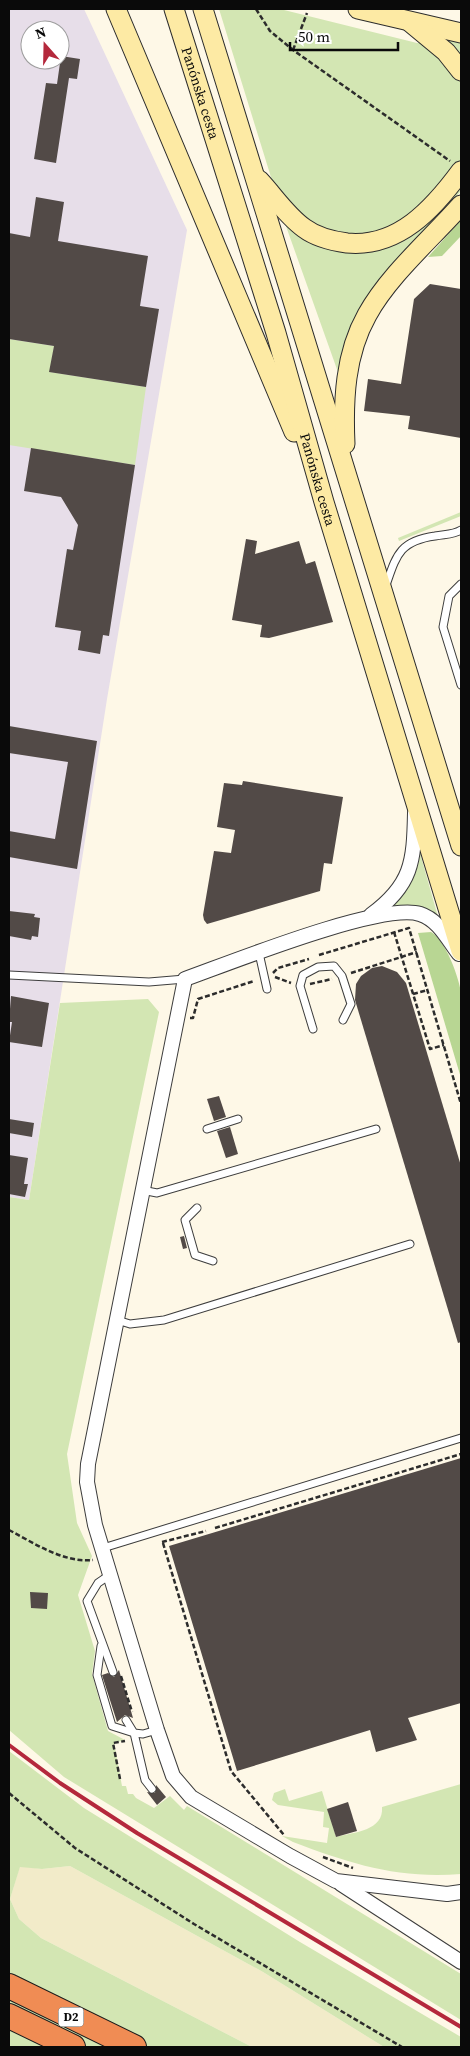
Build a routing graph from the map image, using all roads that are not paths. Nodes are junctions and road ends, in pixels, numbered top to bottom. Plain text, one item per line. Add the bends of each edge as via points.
1 (116, 9) edge
2 (174, 9) edge
3 (203, 9) edge
4 (358, 9) edge
5 (408, 20) junction
6 (461, 33) edge
7 (461, 72) edge
8 (458, 168) edge
9 (254, 174) junction
10 (461, 205) edge
11 (346, 470) junction
12 (324, 502) junction
13 (458, 532) edge
14 (461, 584) edge
15 (384, 593) junction
16 (461, 685) edge
17 (415, 805) junction
18 (457, 820) edge
19 (461, 846) edge
20 (368, 917) junction
21 (461, 951) edge
22 (259, 953) junction
23 (461, 956) edge
24 (9, 976) edge
25 (185, 979) junction
26 (267, 989) dead end
27 (343, 1020) dead end
28 (313, 1029) dead end
29 (238, 1119) dead end
30 (207, 1129) dead end
31 (376, 1129) dead end
32 (142, 1190) junction
33 (197, 1208) dead end
34 (410, 1244) dead end
35 (213, 1262) dead end
36 (117, 1320) junction
37 (461, 1438) edge
38 (105, 1554) junction
39 (111, 1574) junction
40 (101, 1646) junction
41 (112, 1672) dead end
42 (126, 1720) dead end
43 (157, 1730) junction
44 (134, 1733) junction
45 (152, 1789) dead end
46 (336, 1881) junction
47 (461, 1892) edge
48 (461, 1962) edge
49 (9, 1986) edge
50 (9, 2016) edge
51 (73, 2047) edge
52 (134, 2047) edge

1 - 12 main road
2 - 12 main road, Panónska cesta via 276,332
3 - 9 main road, Panónska cesta
4 - 5 main road
5 - 6 main road
5 - 7 main road via 446,52
8 - 9 main road via 424,214 400,233 356,243 334,241 303,227
9 - 11 main road, Panónska cesta
10 - 11 main road via 376,301 361,327 344,396
11 - 15 main road, Panónska cesta
12 - 17 main road, Panónska cesta
13 - 15 lane via 433,536 403,547
14 - 16 lane via 449,596 443,627
15 - 18 main road, Panónska cesta
17 - 20 street via 415,849 408,874 390,900
17 - 21 main road, Panónska cesta
18 - 19 main road, Panónska cesta
20 - 22 street
20 - 23 street via 409,912 425,916 440,928
22 - 25 street
22 - 26 lane
24 - 25 lane via 149,982
25 - 32 street
27 - 28 lane via 351,1004 342,976 330,965 311,970 302,977 300,986
29 - 30 lane
31 - 32 lane via 157,1193
32 - 36 street
33 - 35 lane via 185,1220 195,1255
34 - 36 lane via 164,1320 130,1324
36 - 38 street via 87,1482 95,1525
37 - 38 lane
38 - 39 street
39 - 40 lane via 98,1583 87,1601
39 - 43 street
40 - 41 lane
40 - 44 lane via 96,1675 112,1726
42 - 44 lane
43 - 44 lane
43 - 46 street via 173,1776 191,1797
44 - 45 lane via 146,1780
46 - 47 street via 447,1894
46 - 48 street
49 - 52 highway, D2
50 - 51 highway, D2

